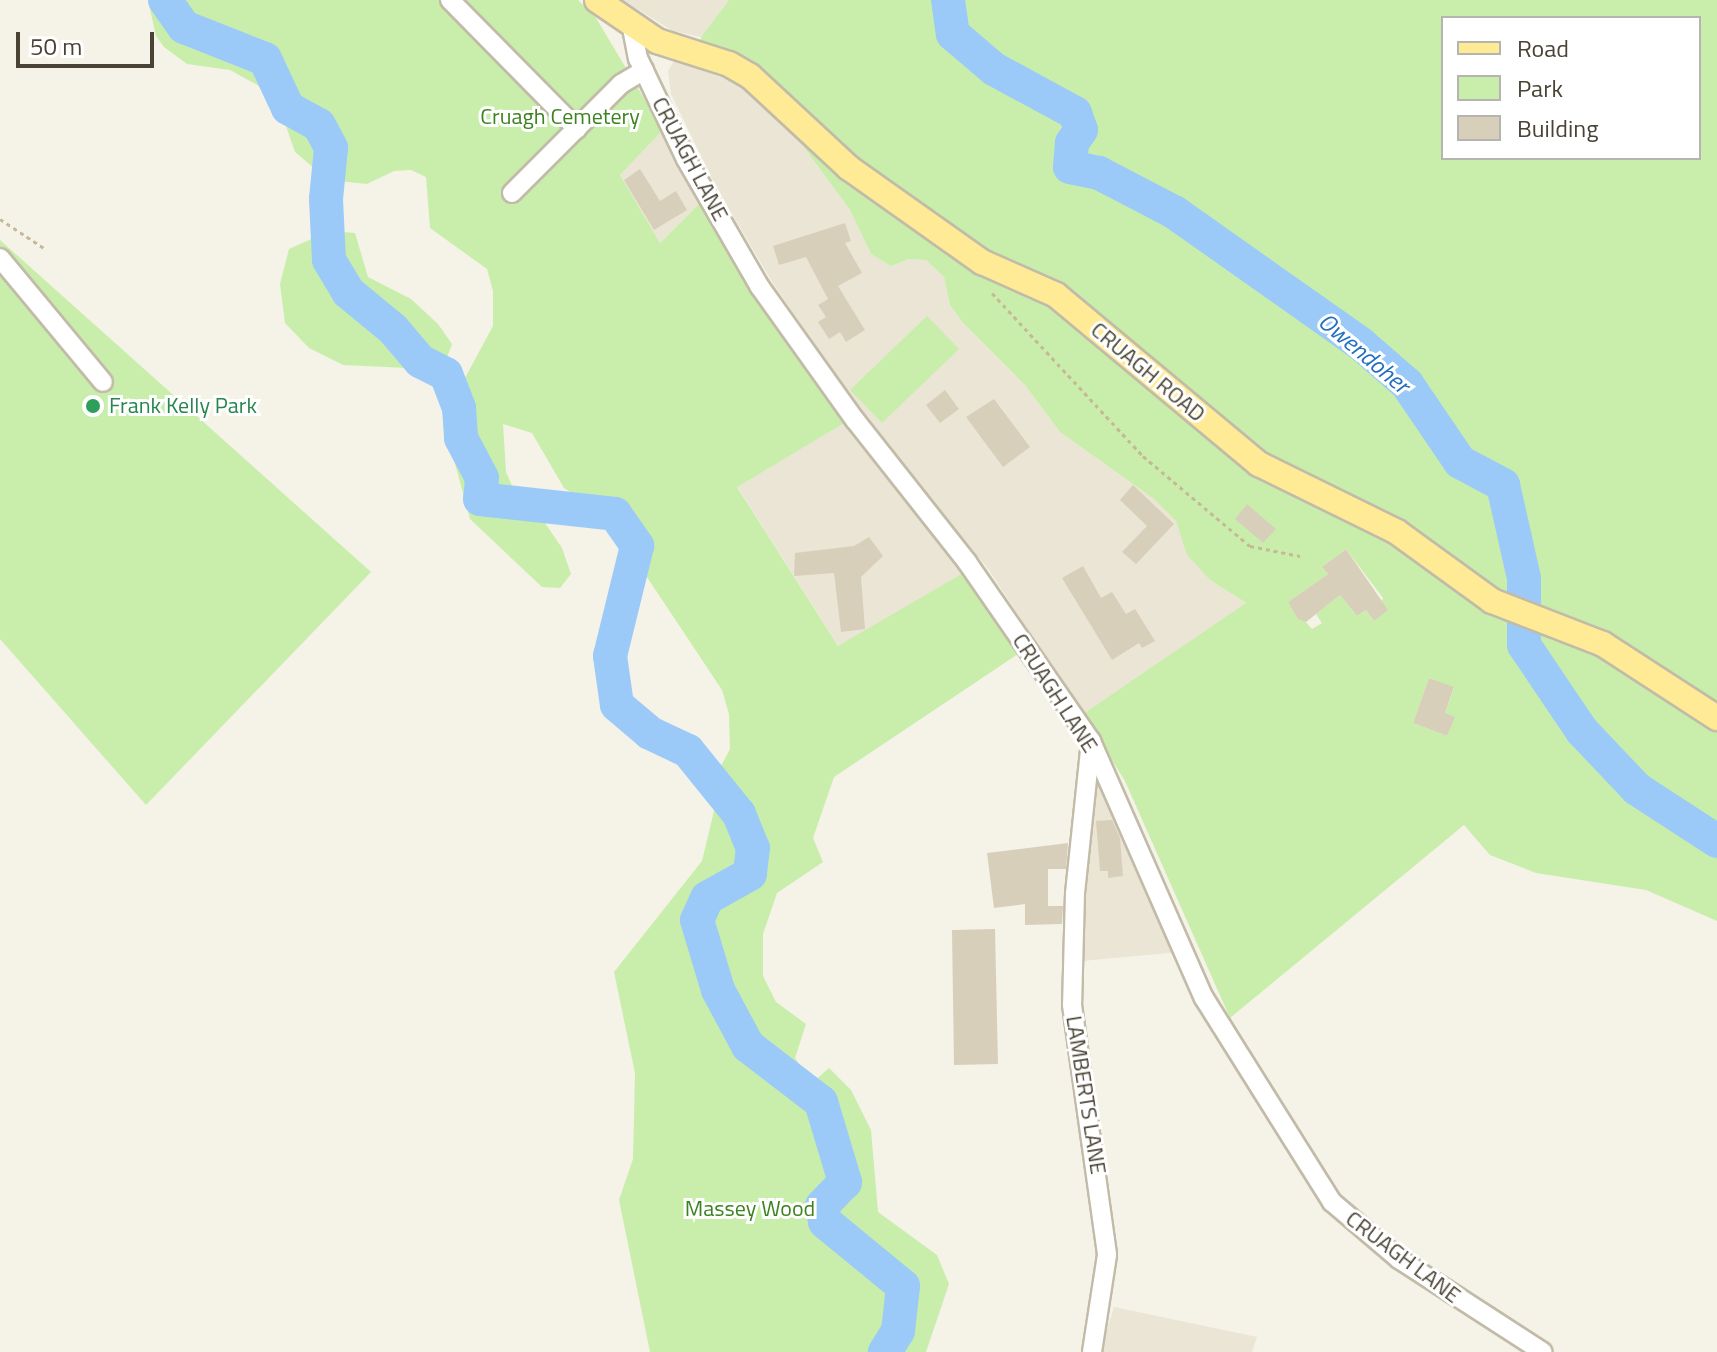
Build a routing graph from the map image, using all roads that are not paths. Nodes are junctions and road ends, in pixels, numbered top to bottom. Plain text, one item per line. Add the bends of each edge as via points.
1 (450, 0) edge
2 (597, 0) edge
3 (632, 28) junction
4 (644, 70) junction
5 (577, 129) junction
6 (512, 193) dead end
7 (0, 258) edge
8 (103, 382) dead end
9 (1717, 718) edge
10 (1091, 741) junction
11 (1092, 1352) edge
12 (1543, 1352) edge

1 - 5 street
2 - 3 main road, CRUAGH ROAD
3 - 4 street, CRUAGH LANE
3 - 9 main road, CRUAGH ROAD via 750,76 849,168 982,262 1056,295 1249,457 1296,486 1397,532 1512,610 1603,644
4 - 5 street via 621,84
4 - 10 street, CRUAGH LANE via 686,159 760,287 855,420 967,562
5 - 6 street
7 - 8 street
10 - 11 street, LAMBERTS LANE via 1075,893 1072,1005 1107,1255
10 - 12 street, CRUAGH LANE via 1204,998 1332,1202 1399,1259

